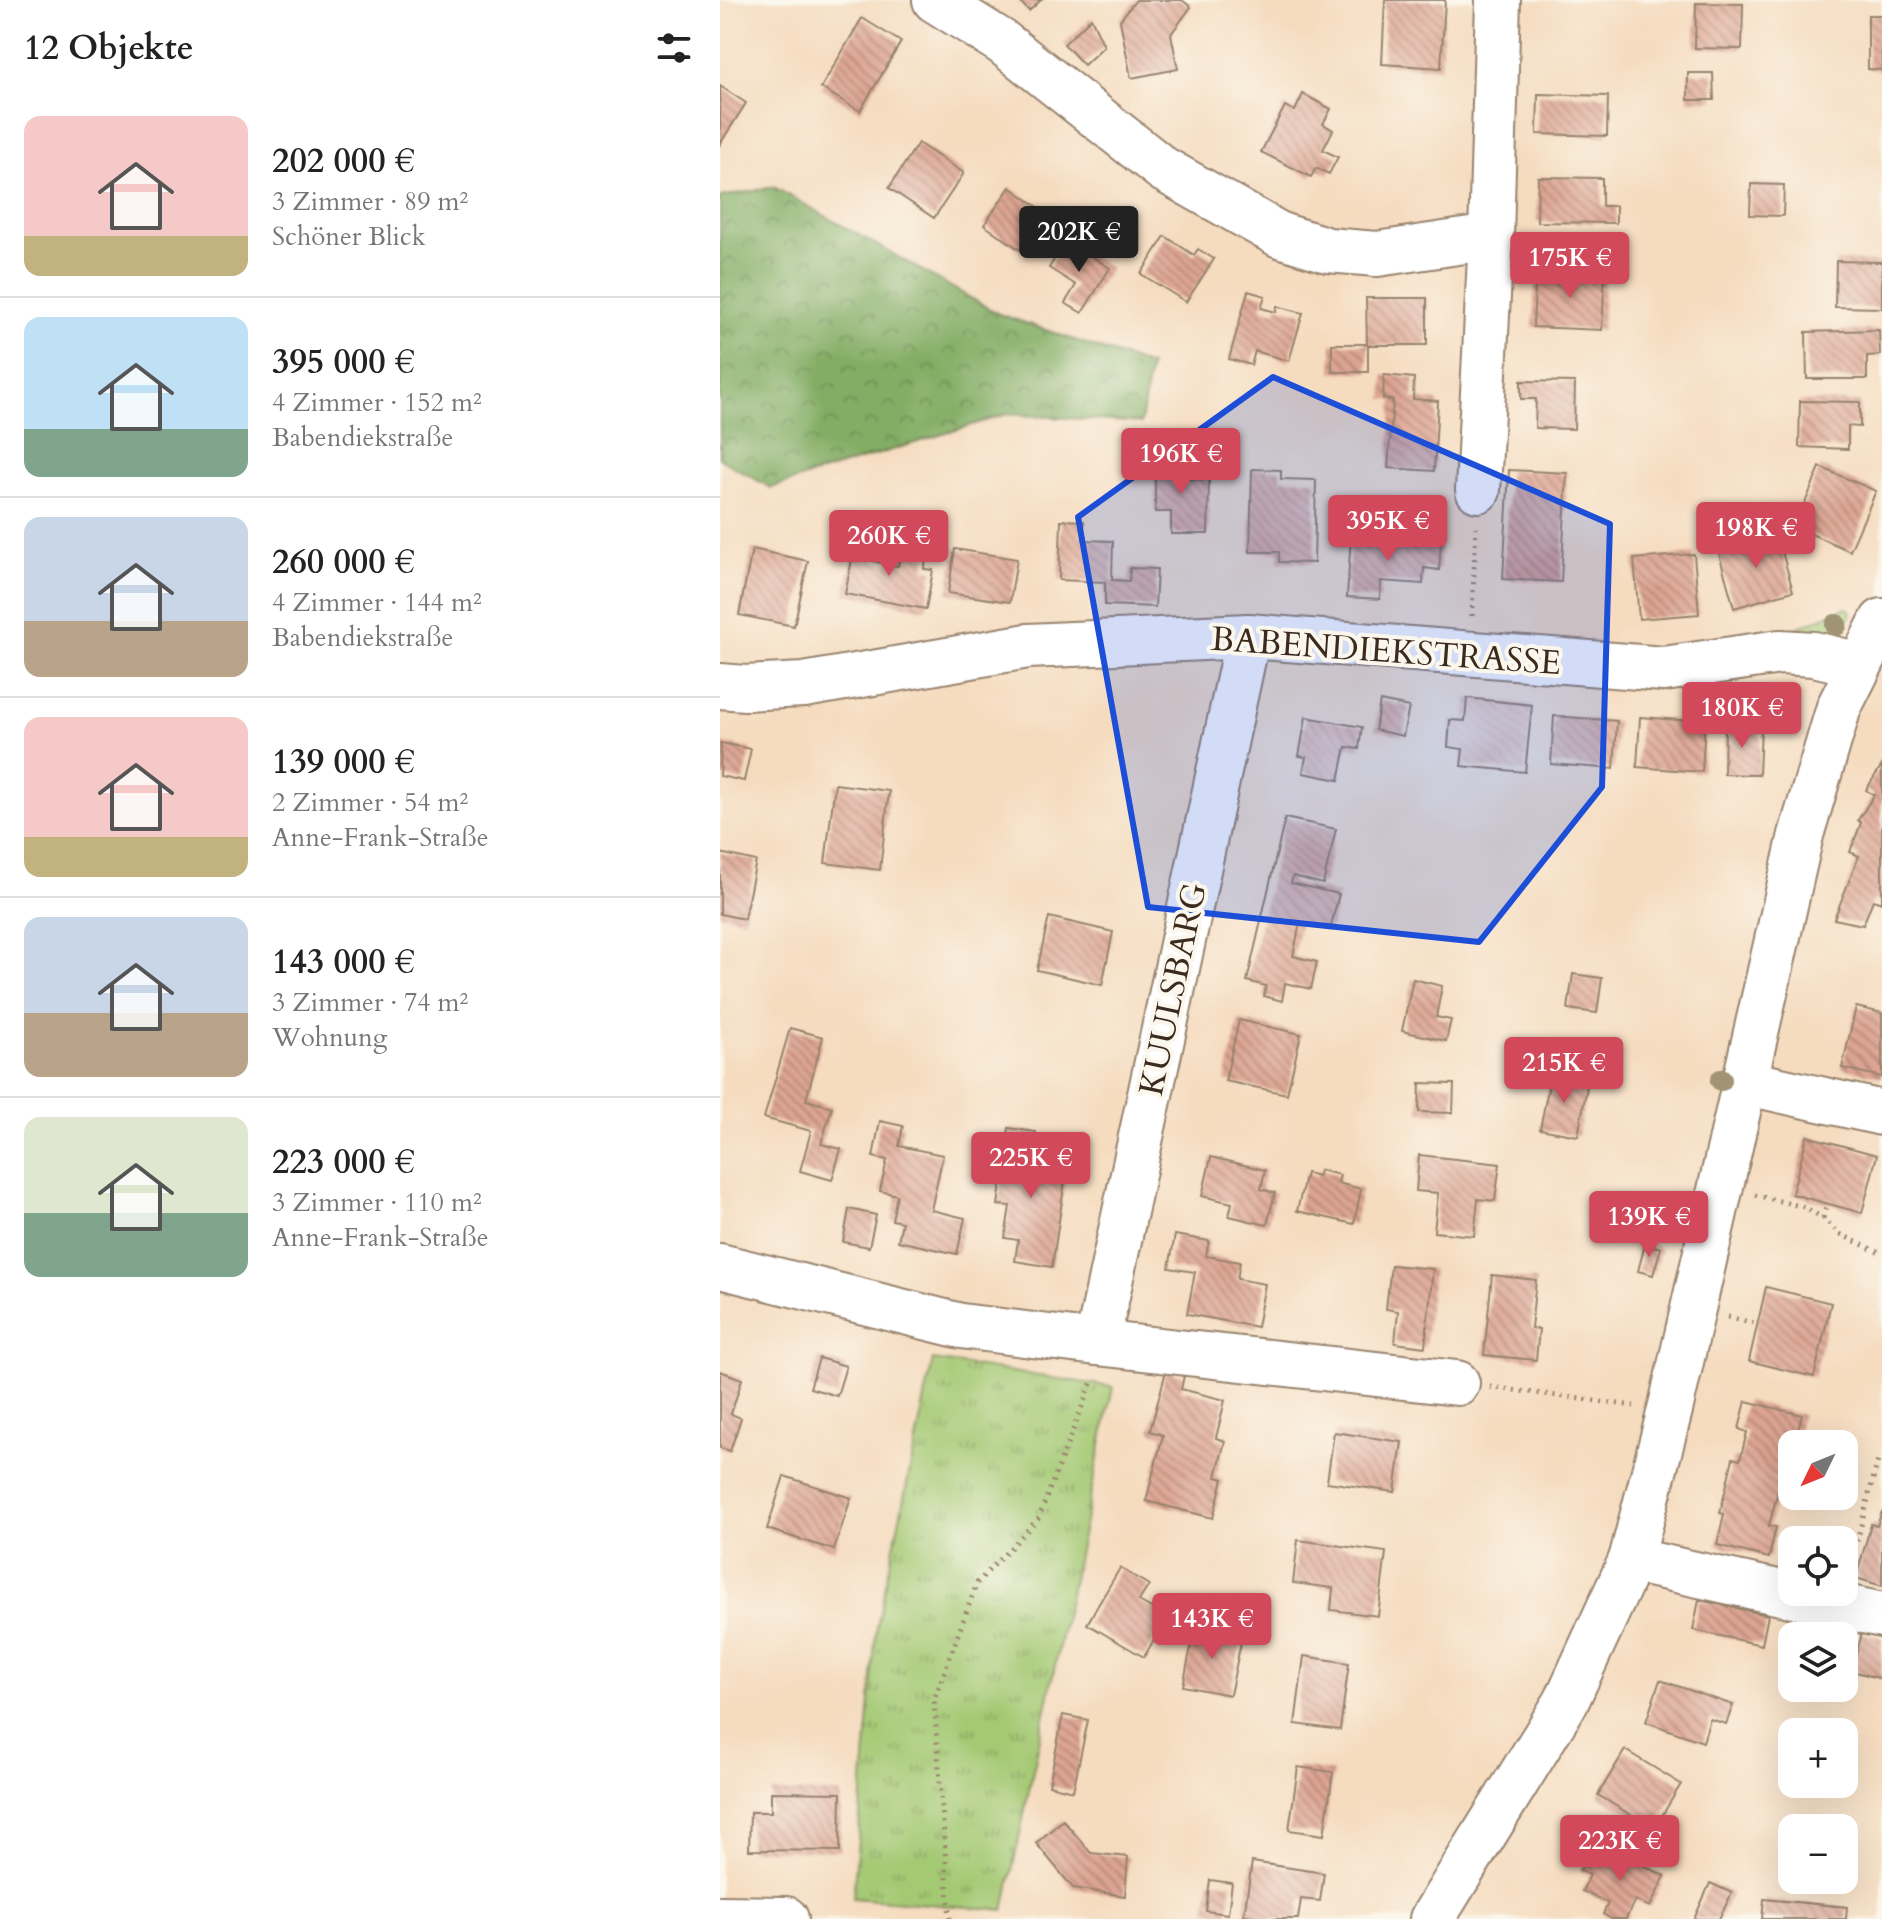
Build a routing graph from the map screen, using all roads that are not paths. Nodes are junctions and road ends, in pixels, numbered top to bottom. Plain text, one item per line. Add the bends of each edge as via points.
1 (935, 0) edge
2 (1498, 0) edge
3 (1491, 237) junction
4 (1477, 502) road end
5 (1882, 622) edge
6 (1248, 636) junction
7 (1860, 665) junction
8 (720, 686) edge
9 (1744, 1082) junction
10 (1882, 1113) edge
11 (720, 1266) edge
12 (1096, 1360) junction
13 (1457, 1383) road end
14 (1631, 1560) junction
15 (1882, 1615) edge
16 (720, 1918) edge
17 (786, 1919) edge
18 (1432, 1919) edge

1 - 3 street via 1002,42 1163,169 1280,235 1328,250 1377,254
2 - 3 street
3 - 4 street
5 - 7 street
6 - 7 street, BABENDIEKSTRASSE via 1664,669 1780,652
6 - 8 street, BABENDIEKSTRASSE via 1028,646 804,685
6 - 12 street, KUULSBARG
7 - 9 street via 1839,707 1801,835
9 - 10 street
9 - 14 street
11 - 12 street
12 - 13 street
14 - 15 street
14 - 18 street via 1566,1702
16 - 17 street

